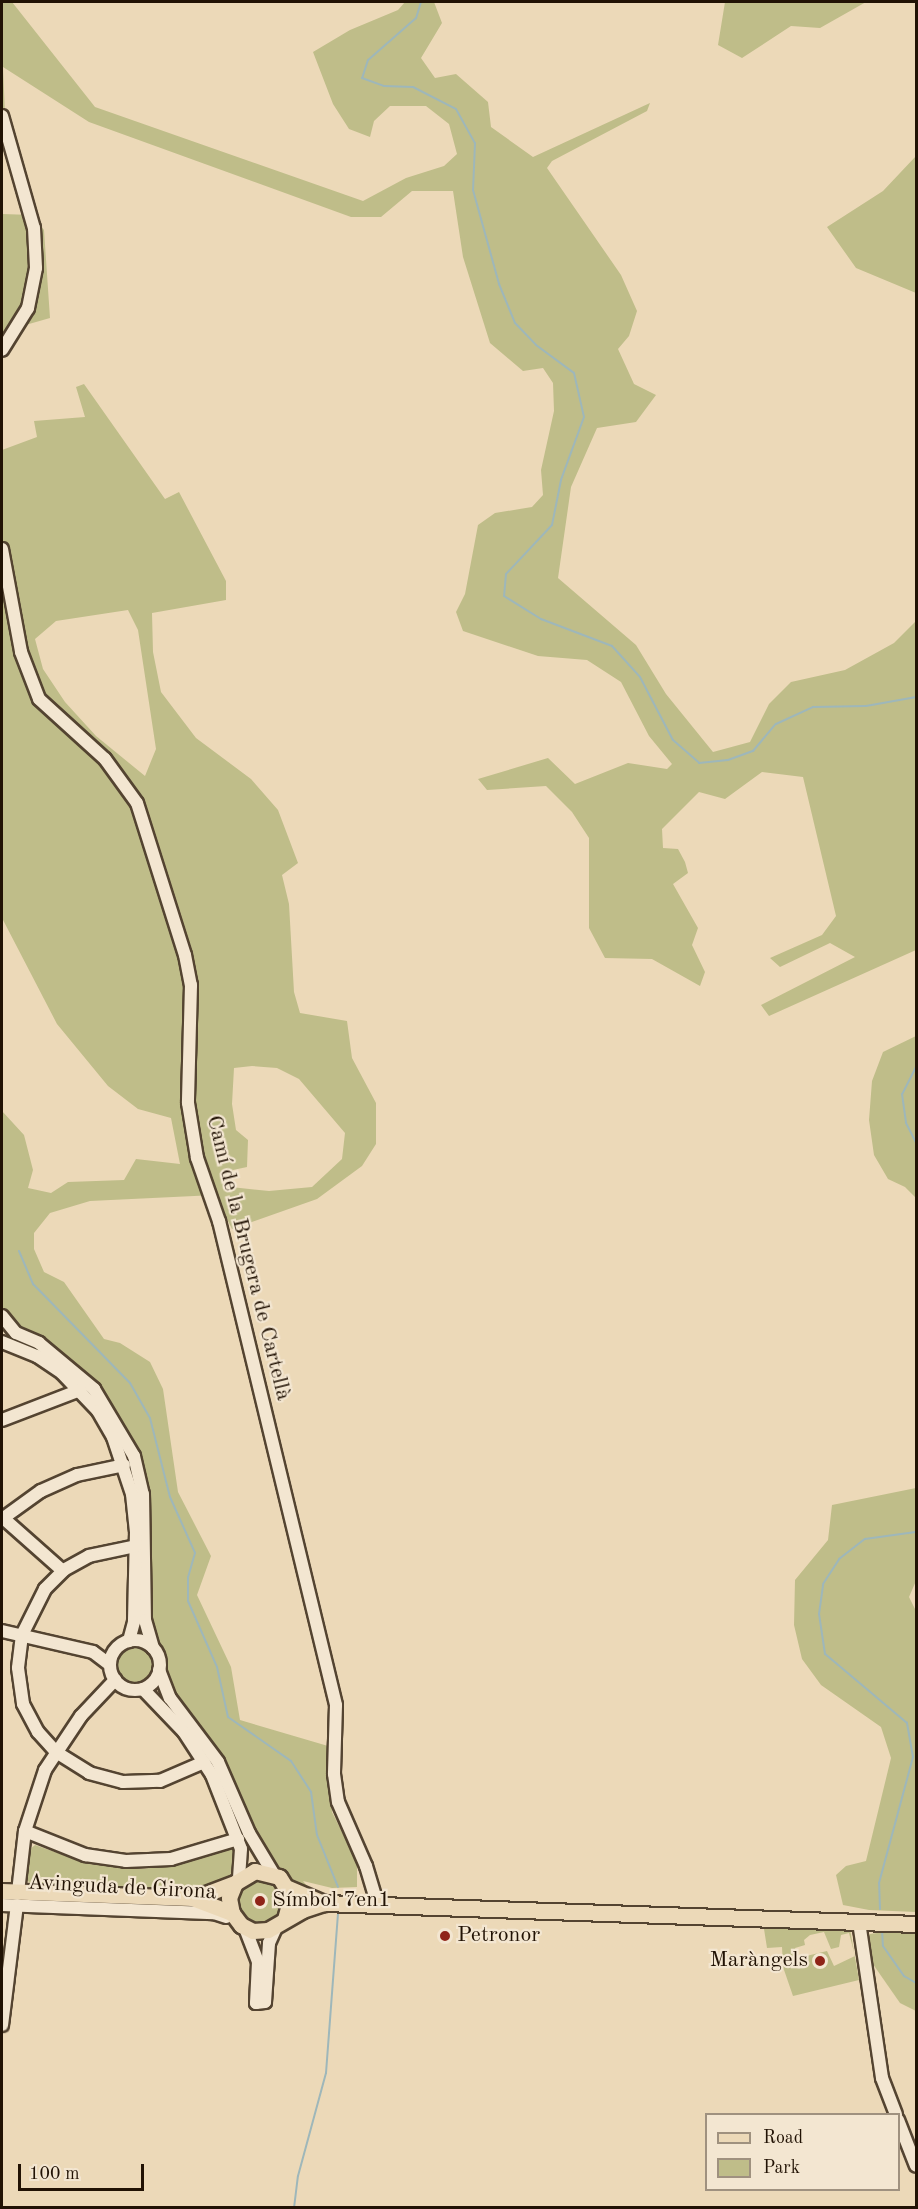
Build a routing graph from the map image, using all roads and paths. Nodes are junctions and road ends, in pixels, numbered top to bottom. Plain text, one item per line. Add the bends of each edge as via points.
1 (2, 116) edge
2 (2, 350) edge
3 (2, 549) edge
4 (2, 1316) edge
5 (16, 1333) junction
6 (2, 1335) edge
7 (2, 1342) edge
8 (80, 1390) junction
9 (2, 1420) edge
10 (124, 1465) junction
11 (2, 1518) edge
12 (135, 1546) junction
13 (63, 1571) junction
14 (145, 1620) junction
15 (2, 1631) edge
16 (22, 1635) junction
17 (127, 1643) junction
18 (153, 1648) junction
19 (93, 1652) junction
20 (110, 1665) junction
21 (159, 1670) junction
22 (115, 1680) junction
23 (144, 1688) junction
24 (170, 1698) junction
25 (56, 1752) junction
26 (204, 1762) junction
27 (25, 1831) junction
28 (243, 1836) junction
29 (273, 1873) junction
30 (240, 1878) junction
31 (288, 1888) junction
32 (2, 1891) edge
33 (192, 1898) junction
34 (17, 1899) junction
35 (324, 1903) junction
36 (2, 1905) edge
37 (378, 1906) junction
38 (238, 1921) junction
39 (863, 1922) junction
40 (280, 1923) junction
41 (915, 1924) edge
42 (5, 1975) edge
43 (2, 2025) edge
44 (895, 2113) edge
45 (900, 2125) edge
46 (916, 2166) edge

1 - 2 street via 34,228 36,268 28,308
3 - 37 street, Camí de la Brugera de Cartellà via 21,652 39,699 105,759 136,803 185,955 191,985 188,1103 197,1158 219,1221 336,1705 334,1773 338,1802 366,1866
4 - 5 street
5 - 6 street
5 - 14 street via 39,1344 94,1389 134,1456 143,1494 146,1533
7 - 8 street via 37,1356
8 - 9 street
8 - 10 street via 98,1411
10 - 11 street via 68,1479 41,1491
10 - 12 street via 132,1494
11 - 13 street
12 - 13 street via 89,1556
12 - 17 street via 134,1622
13 - 16 street via 45,1589
14 - 17 street
14 - 18 street
15 - 16 street
16 - 19 street
16 - 25 street via 18,1668 23,1704 38,1732
17 - 18 street
17 - 19 street
17 - 20 street
18 - 21 street via 159,1658
19 - 20 street
20 - 22 street
21 - 23 street
21 - 24 street
22 - 23 street via 128,1689
22 - 25 street via 81,1716
23 - 24 street
23 - 26 street via 167,1711
24 - 28 street via 218,1762
25 - 26 street via 89,1773 123,1782 160,1781
25 - 27 street via 35,1794
26 - 28 street
27 - 28 street via 85,1855 126,1861 171,1858
27 - 34 street
28 - 29 street
28 - 30 street
29 - 30 main road
29 - 31 main road
30 - 33 main road, Avinguda de Girona
30 - 38 main road via 230,1898
31 - 35 main road
31 - 40 main road via 291,1904
32 - 34 main road, Avinguda de Girona
33 - 34 main road, Avinguda de Girona
33 - 38 main road, Avinguda de Girona
34 - 36 street, Avinguda de Girona
34 - 38 street, Avinguda de Girona via 214,1913
34 - 42 street
35 - 37 main road
35 - 40 main road
37 - 39 main road
38 - 40 main road via 261,1932
38 - 40 street via 258,1962 256,2003 265,2002 269,1943
39 - 41 main road
39 - 44 street via 882,2078
42 - 43 street
45 - 46 street

